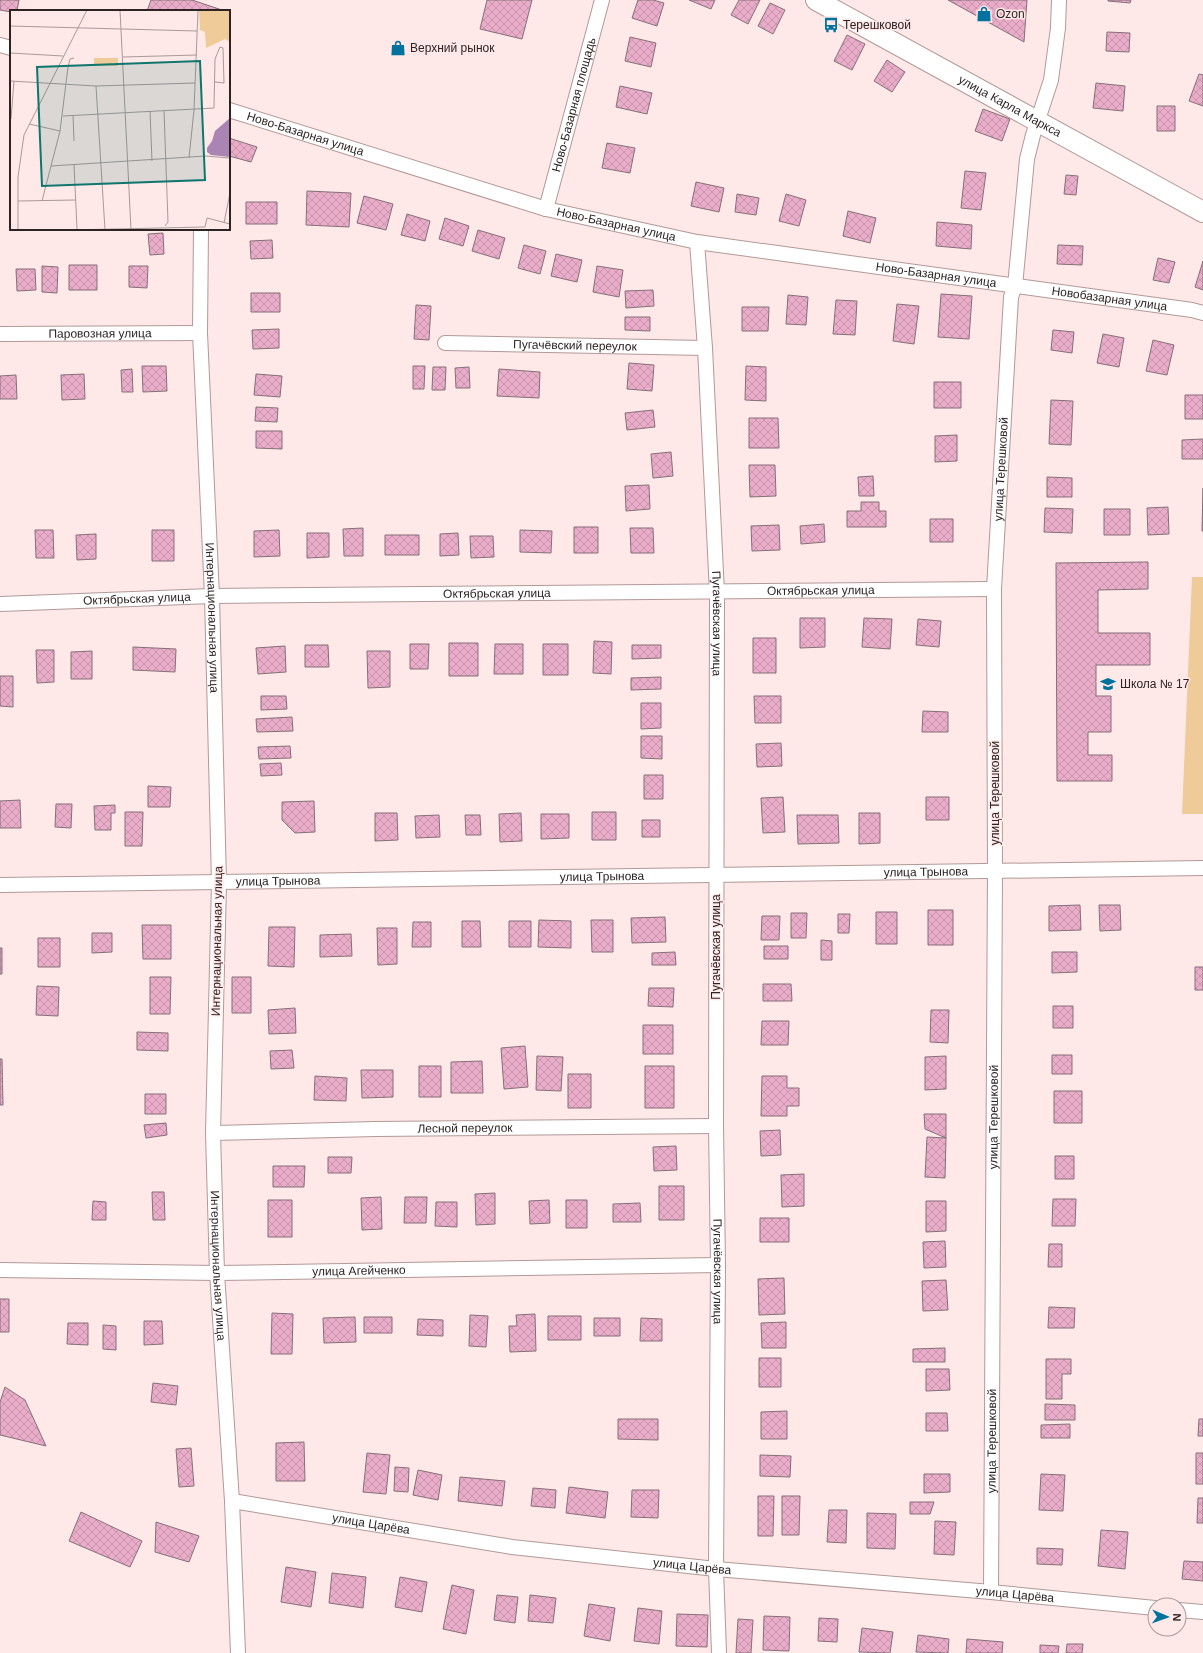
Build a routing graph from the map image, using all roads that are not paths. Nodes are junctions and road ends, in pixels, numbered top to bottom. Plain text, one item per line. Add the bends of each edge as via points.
1 (602, 0) edge
2 (816, 0) edge
3 (1059, 0) edge
4 (0, 44) edge
5 (10, 48) edge
6 (230, 110) edge
7 (1038, 121) junction
8 (546, 209) junction
9 (1203, 212) edge
10 (201, 230) edge
11 (697, 242) junction
12 (1015, 286) junction
13 (1203, 313) edge
14 (200, 333) junction
15 (0, 334) edge
16 (445, 343) dead end
17 (705, 348) junction
18 (994, 589) junction
19 (717, 593) junction
20 (212, 596) junction
21 (0, 604) edge
22 (1203, 868) edge
23 (995, 871) junction
24 (716, 875) junction
25 (219, 883) junction
26 (0, 885) edge
27 (716, 1126) junction
28 (213, 1133) junction
29 (718, 1265) junction
30 (0, 1270) edge
31 (217, 1273) junction
32 (232, 1501) junction
33 (716, 1569) junction
34 (991, 1592) junction
35 (1147, 1607) edge
36 (1187, 1611) edge
37 (1203, 1612) edge
38 (238, 1653) edge
39 (719, 1653) edge

1 - 8 street, Ново-Базарная площадь
2 - 7 street, улица Карла Маркса
3 - 7 street, улица Терешковой via 1051,80
4 - 5 street
6 - 8 street, Ново-Базарная улица
7 - 9 street, улица Карла Маркса
7 - 12 street, улица Терешковой via 1027,159
8 - 11 street, Ново-Базарная улица
10 - 14 street, Интернациональная улица
11 - 12 street, Ново-Базарная улица
11 - 17 street, Пугачёвская улица
12 - 13 street, Новобазарная улица
12 - 18 street, улица Терешковой via 1010,297
14 - 15 street, Паровозная улица
14 - 20 street, Интернациональная улица
16 - 17 street, Пугачёвский переулок
17 - 19 street, Пугачёвская улица
18 - 19 street, Октябрьская улица
18 - 23 street, улица Терешковой
19 - 20 street, Октябрьская улица
19 - 24 street, Пугачёвская улица
20 - 21 street, Октябрьская улица
20 - 25 street, Интернациональная улица
22 - 23 street, улица Трынова
23 - 24 street, улица Трынова
23 - 34 street, улица Терешковой
24 - 25 street, улица Трынова
24 - 27 street, Пугачёвская улица
25 - 26 street, улица Трынова
25 - 28 street, Интернациональная улица
27 - 28 street, Лесной переулок
27 - 29 street, Пугачёвская улица
28 - 31 street, Интернациональная улица
29 - 31 street, улица Агейченко
29 - 33 street, Пугачёвская улица
30 - 31 street, улица Агейченко
31 - 32 street, Интернациональная улица
32 - 33 street, улица Царёва via 512,1548
32 - 38 street, Интернациональная улица
33 - 34 street, улица Царёва
33 - 39 street, Пугачёвская улица
34 - 35 street, улица Царёва
36 - 37 street

